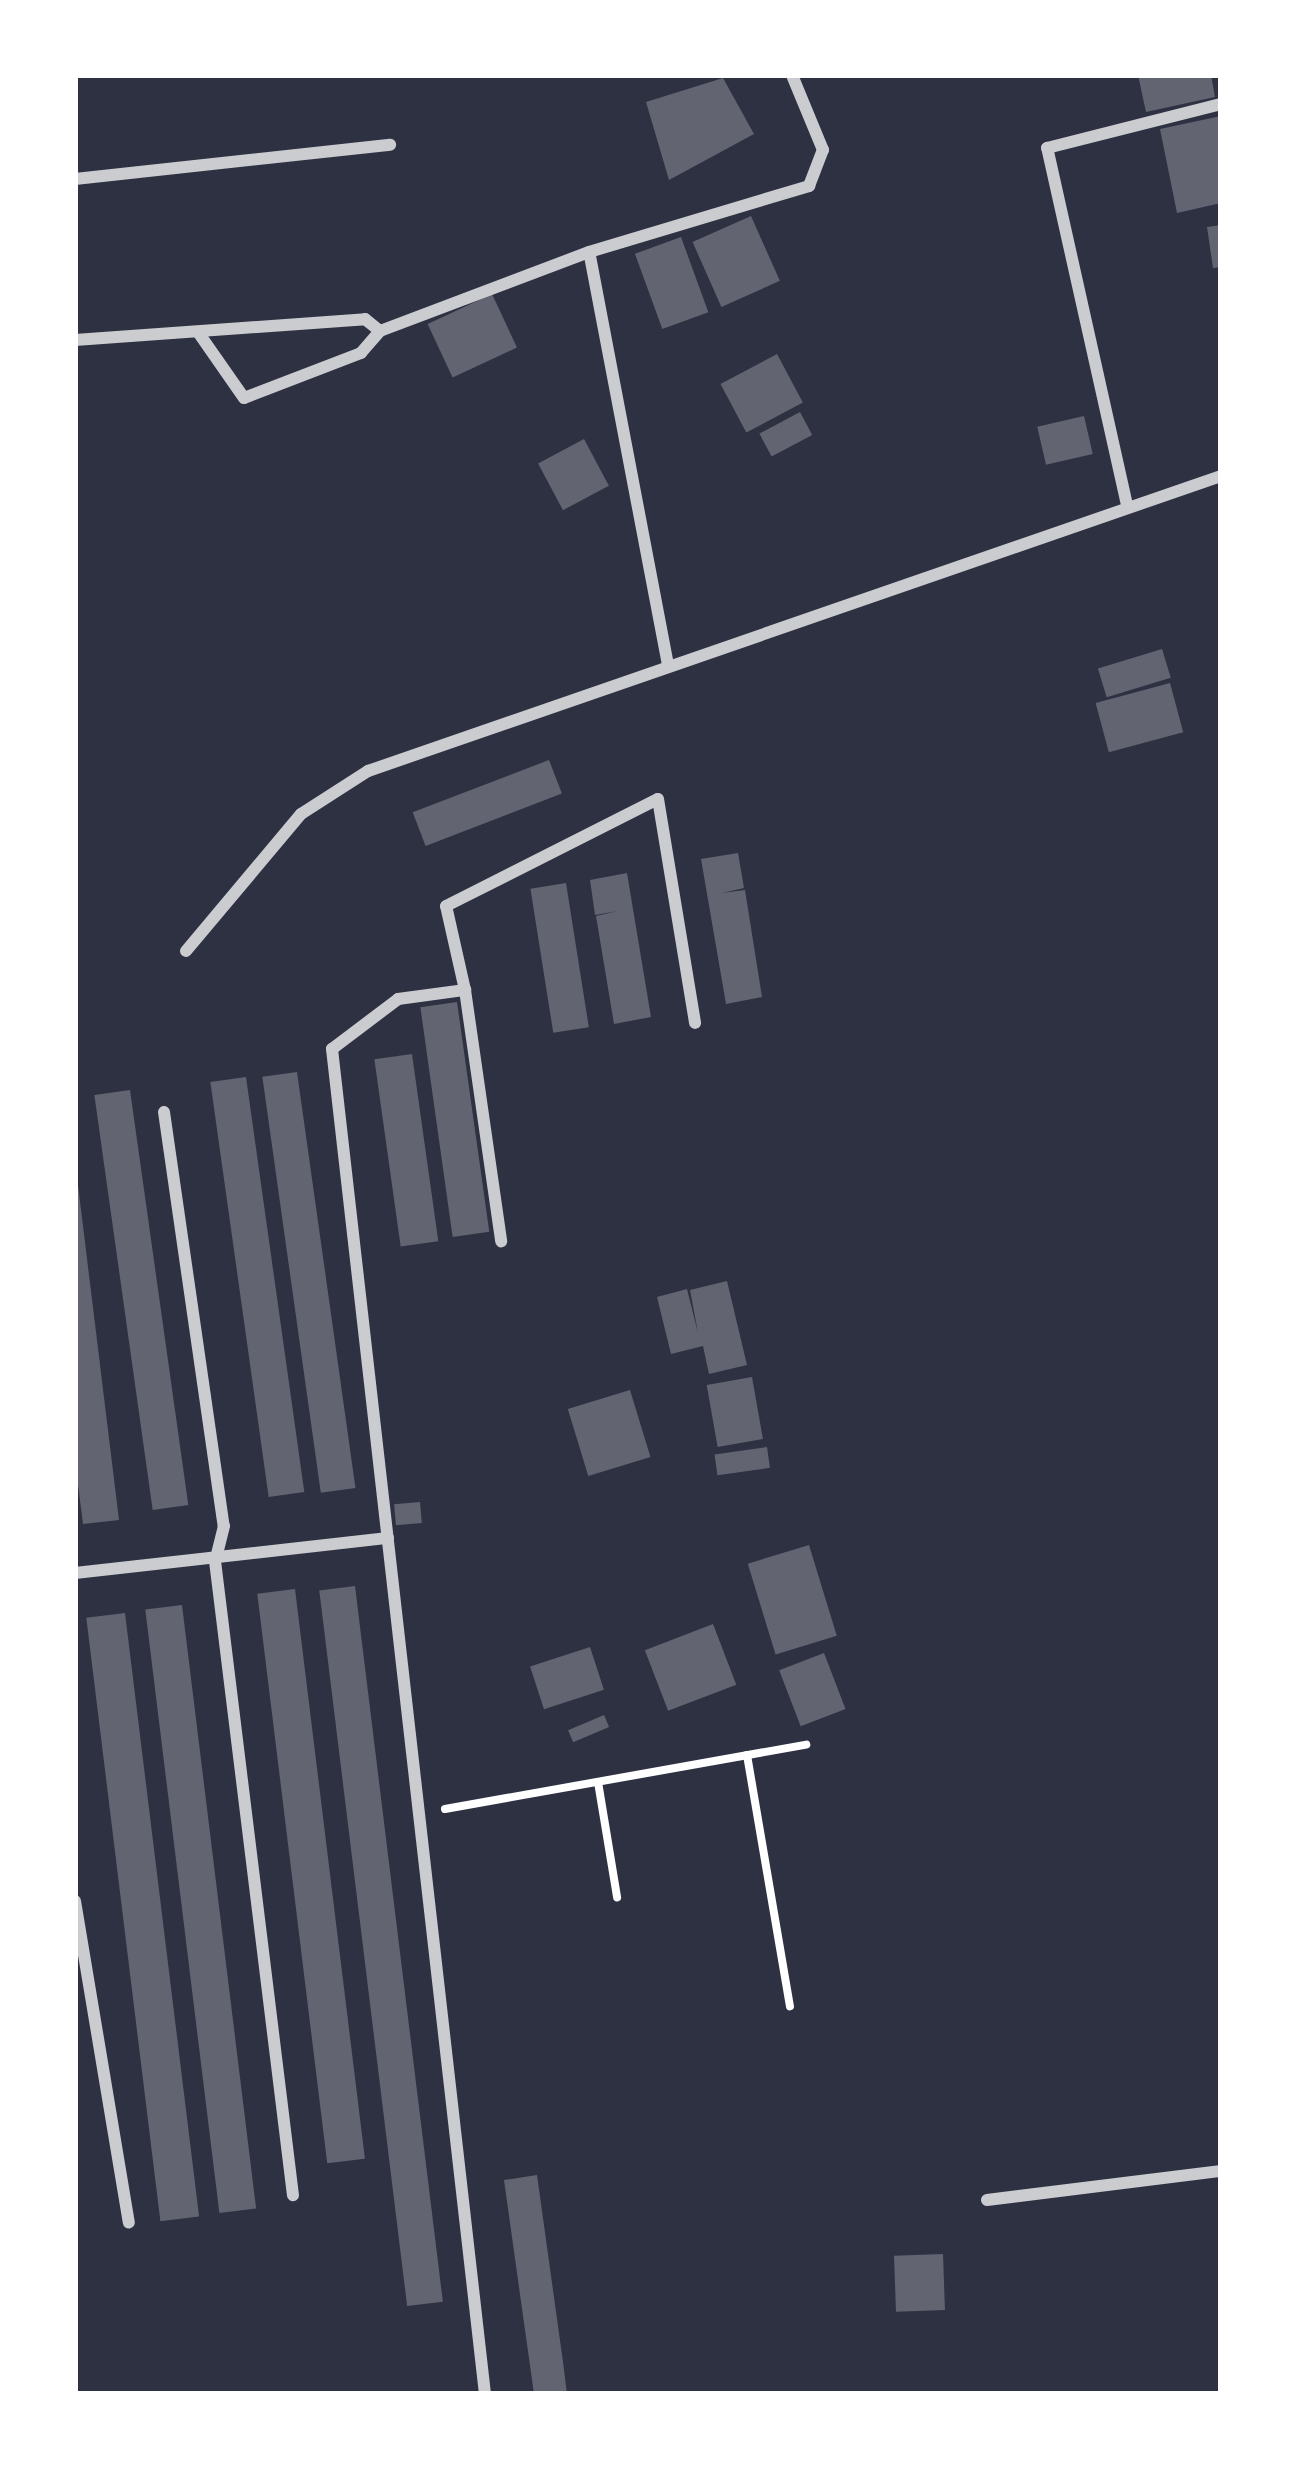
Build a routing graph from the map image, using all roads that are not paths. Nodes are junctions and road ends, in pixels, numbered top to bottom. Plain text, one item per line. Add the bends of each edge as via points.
1 (792, 75) edge
2 (1221, 104) edge
3 (391, 145) dead end
4 (75, 179) edge
5 (589, 252) junction
6 (380, 331) junction
7 (197, 332) junction
8 (75, 340) edge
9 (1221, 476) edge
10 (1126, 506) junction
11 (668, 665) junction
12 (186, 951) dead end
13 (465, 990) junction
14 (695, 1023) dead end
15 (164, 1112) dead end
16 (501, 1241) dead end
17 (388, 1538) junction
18 (214, 1561) junction
19 (75, 1573) edge
20 (75, 1901) edge
21 (1221, 2171) edge
22 (293, 2195) dead end
23 (987, 2200) dead end
24 (129, 2223) dead end
25 (485, 2394) edge

1 - 5 street via 823,150 809,186
2 - 10 street via 1047,148
3 - 4 street
5 - 6 street
5 - 11 street
6 - 7 street via 365,319
6 - 7 street via 361,353 244,398
7 - 8 street
9 - 10 street
10 - 11 street
11 - 12 street via 332,792 278,838
13 - 14 street via 446,906 658,799
13 - 16 street
13 - 17 street via 398,999 332,1049
15 - 18 street via 224,1526
17 - 18 street
17 - 25 street
18 - 19 street
18 - 22 street
20 - 24 street
21 - 23 street

